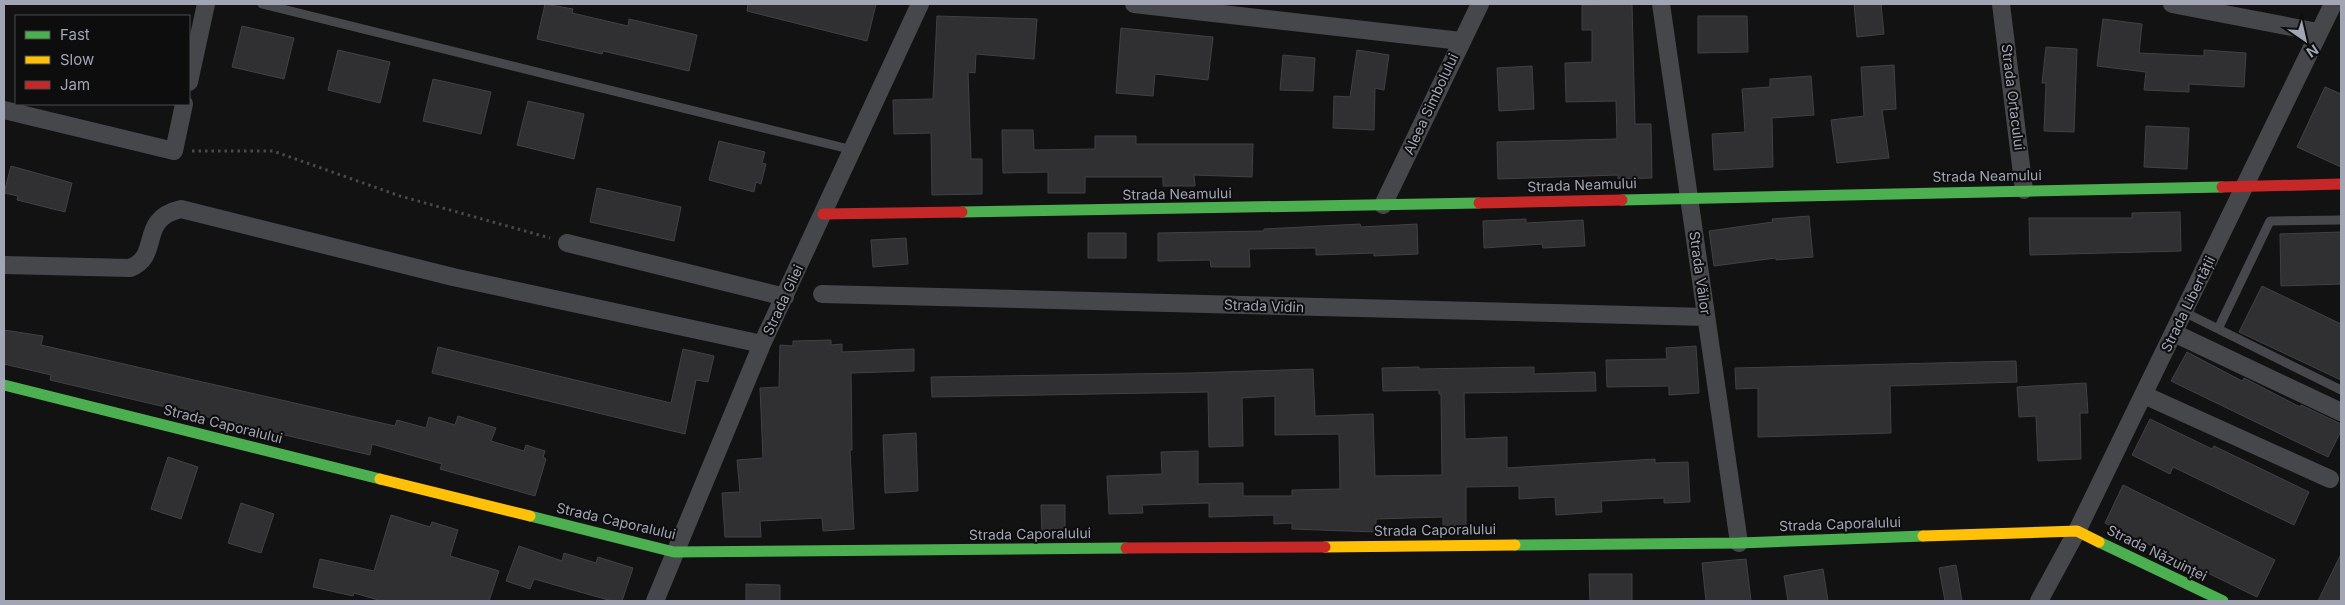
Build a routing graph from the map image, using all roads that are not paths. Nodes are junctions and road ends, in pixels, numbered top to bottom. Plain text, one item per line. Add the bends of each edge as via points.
1 (206, 4) edge
2 (262, 4) edge
3 (920, 4) edge
4 (1134, 4) edge
5 (1480, 4) edge
6 (1661, 4) edge
7 (2001, 4) edge
8 (2172, 4) edge
9 (2333, 4) edge
10 (2318, 32) junction
11 (1461, 41) junction
12 (190, 77) edge
13 (184, 105) edge
14 (4, 110) edge
15 (853, 150) junction
16 (2341, 184) edge
17 (2245, 186) junction
18 (2024, 190) junction
19 (1688, 197) junction
20 (1383, 206) junction
21 (823, 214) junction
22 (2341, 220) edge
23 (567, 243) road end
24 (4, 265) edge
25 (822, 294) dead end
26 (785, 297) junction
27 (2184, 312) junction
28 (1706, 317) junction
29 (2218, 329) junction
30 (2174, 333) junction
31 (762, 344) junction
32 (4, 385) edge
33 (2341, 390) edge
34 (2144, 395) junction
35 (2341, 412) edge
36 (2330, 479) dead end
37 (2078, 531) junction
38 (1739, 542) junction
39 (674, 552) junction
40 (654, 601) edge
41 (2039, 601) edge
42 (2223, 601) edge

1 - 12 street
2 - 15 lane
3 - 15 street, Strada Gliei
4 - 11 street
5 - 11 street, Aleea Simbolului
6 - 19 street, Strada Văilor
7 - 18 street, Strada Ortacului
8 - 10 street
9 - 10 street, Strada Libertății
10 - 17 street, Strada Libertății
11 - 20 street, Aleea Simbolului
13 - 14 street via 174,151
15 - 21 street, Strada Gliei
16 - 17 street, Strada Neamului
17 - 18 street, Strada Neamului
17 - 27 street, Strada Libertății
18 - 19 street, Strada Neamului
19 - 20 street, Strada Neamului
19 - 28 street, Strada Văilor
20 - 21 street, Strada Neamului
21 - 26 street, Strada Gliei
22 - 29 lane via 2270,222
23 - 26 street
24 - 31 street via 130,268 140,265 158,220 168,212 181,209 453,277
25 - 28 street, Strada Vidin
26 - 31 street, Strada Gliei
27 - 29 lane
27 - 30 street, Strada Libertății
28 - 38 street, Strada Văilor
29 - 33 lane
30 - 34 street, Strada Libertății
30 - 35 street
31 - 39 street, Strada Gliei
32 - 39 street, Strada Caporalului
34 - 36 street
34 - 37 street, Strada Libertății
37 - 38 street, Strada Caporalului
37 - 41 street, Strada Libertății
37 - 42 street, Strada Năzuinței
38 - 39 street, Strada Caporalului
39 - 40 street, Strada Gliei

